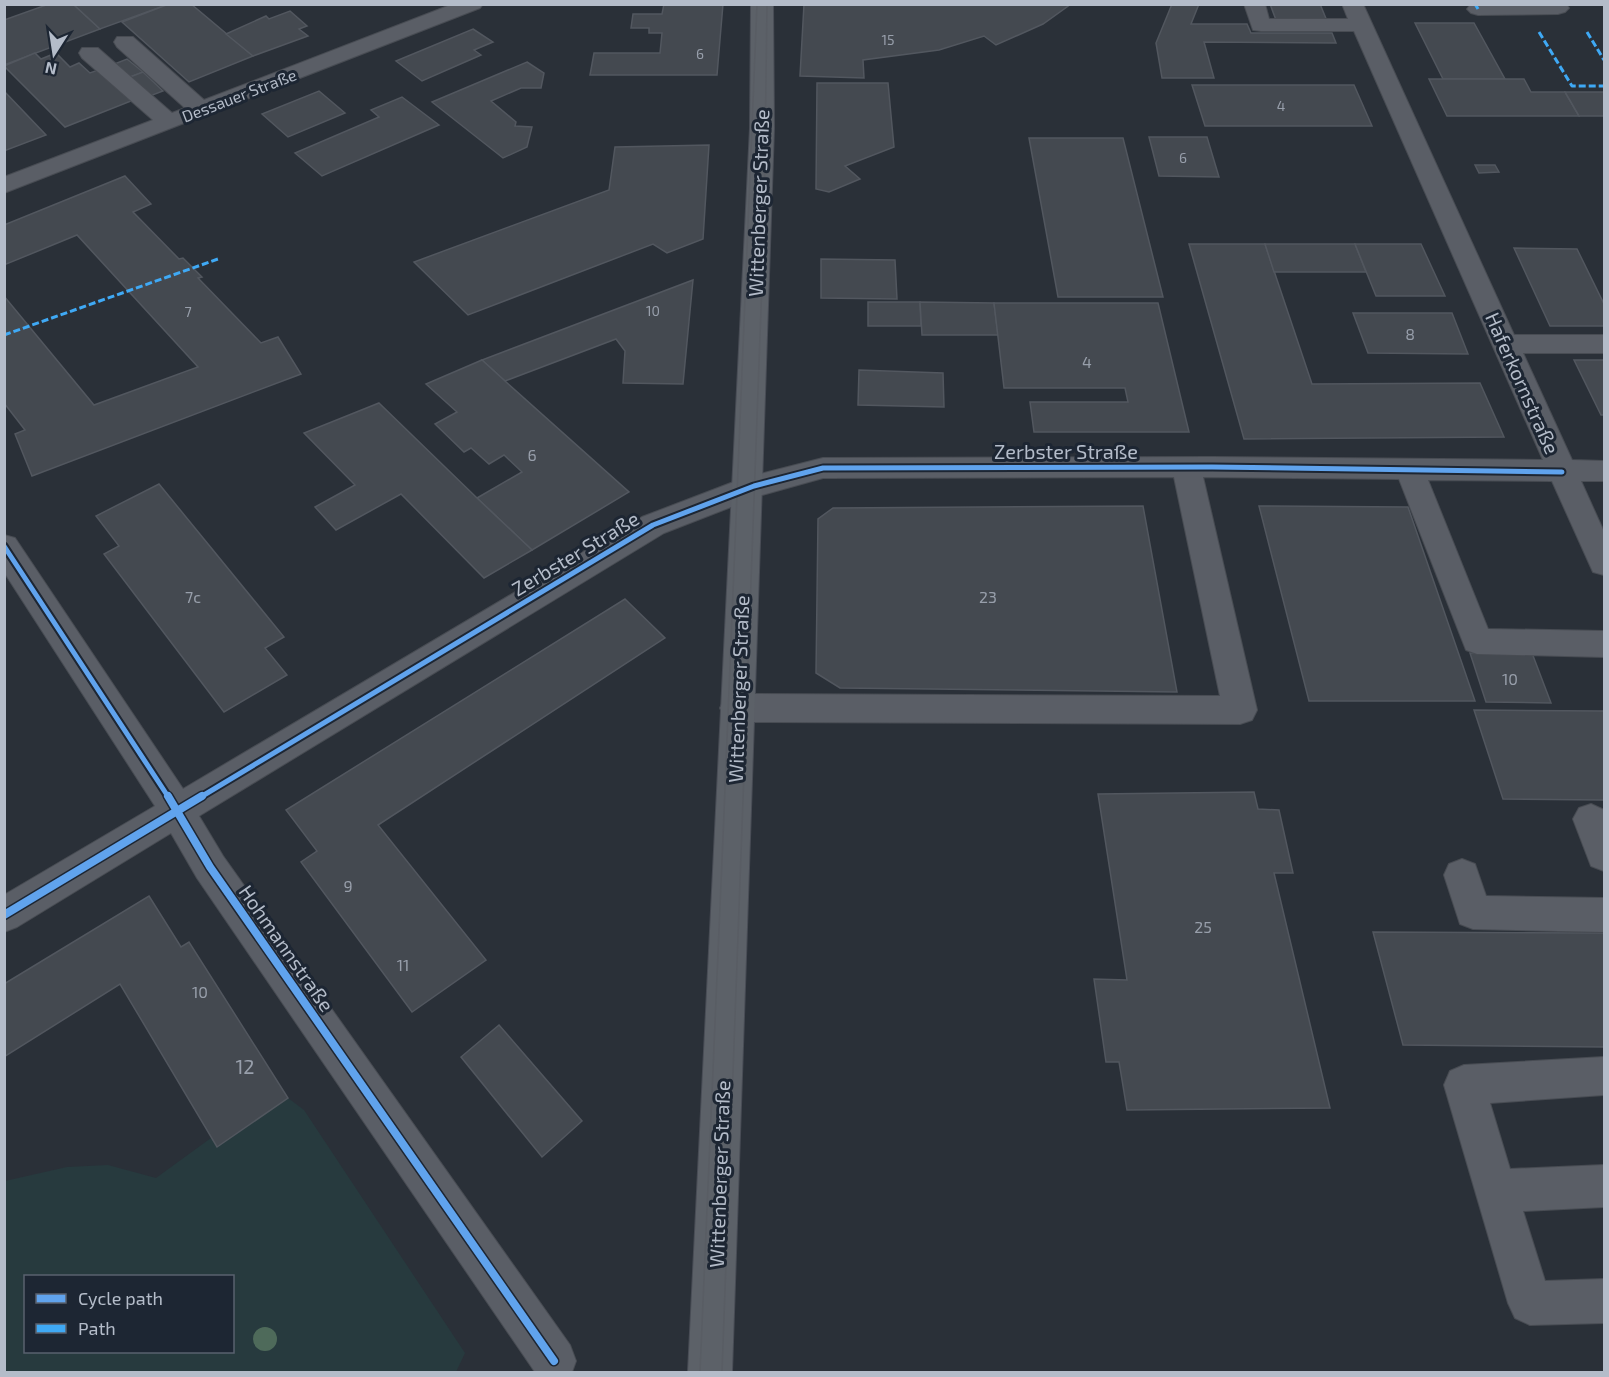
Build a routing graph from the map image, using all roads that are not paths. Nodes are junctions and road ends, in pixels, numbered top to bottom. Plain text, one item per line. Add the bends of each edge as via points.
1 (473, 4) edge
2 (762, 4) edge
3 (1254, 4) edge
4 (1555, 4) edge
5 (1478, 9) dead end
6 (1356, 15) edge
7 (124, 42) dead end
8 (90, 53) dead end
9 (201, 110) junction
10 (169, 122) junction
11 (4, 186) edge
12 (1507, 344) junction
13 (1605, 344) edge
14 (1186, 467) junction
15 (1410, 470) junction
16 (1605, 471) edge
17 (1562, 472) junction
18 (746, 489) junction
19 (4, 546) edge
20 (1605, 564) edge
21 (1605, 644) edge
22 (737, 708) junction
23 (177, 810) junction
24 (1591, 819) dead end
25 (1605, 855) edge
26 (1462, 875) dead end
27 (4, 915) edge
28 (1605, 915) edge
29 (1605, 1076) edge
30 (1605, 1186) edge
31 (1494, 1191) junction
32 (1605, 1301) edge
33 (554, 1361) dead end
34 (710, 1372) edge

1 - 9 street, Dessauer Straße
2 - 18 main road, Wittenberger Straße via 762,128
3 - 6 street via 1261,25
4 - 5 street via 1558,8
6 - 12 street, Haferkornstraße
7 - 9 street
8 - 10 street
9 - 10 street, Dessauer Straße
10 - 11 street, Dessauer Straße
12 - 13 street
12 - 17 street, Haferkornstraße
14 - 15 street, Zerbster Straße
14 - 18 street, Zerbster Straße via 823,468
14 - 22 street via 1240,710
15 - 17 street, Zerbster Straße
15 - 21 street via 1477,641
16 - 17 street, Zerbster Straße
17 - 20 street, Haferkornstraße
18 - 22 main road, Wittenberger Straße
18 - 23 street, Zerbster Straße via 653,525
19 - 23 street, Hohmannstraße
22 - 34 main road, Wittenberger Straße
23 - 27 street, Zerbster Straße
23 - 33 street, Hohmannstraße via 210,867
24 - 25 street
26 - 28 street via 1473,912
29 - 31 street via 1464,1085
30 - 31 street
31 - 32 street via 1530,1304

